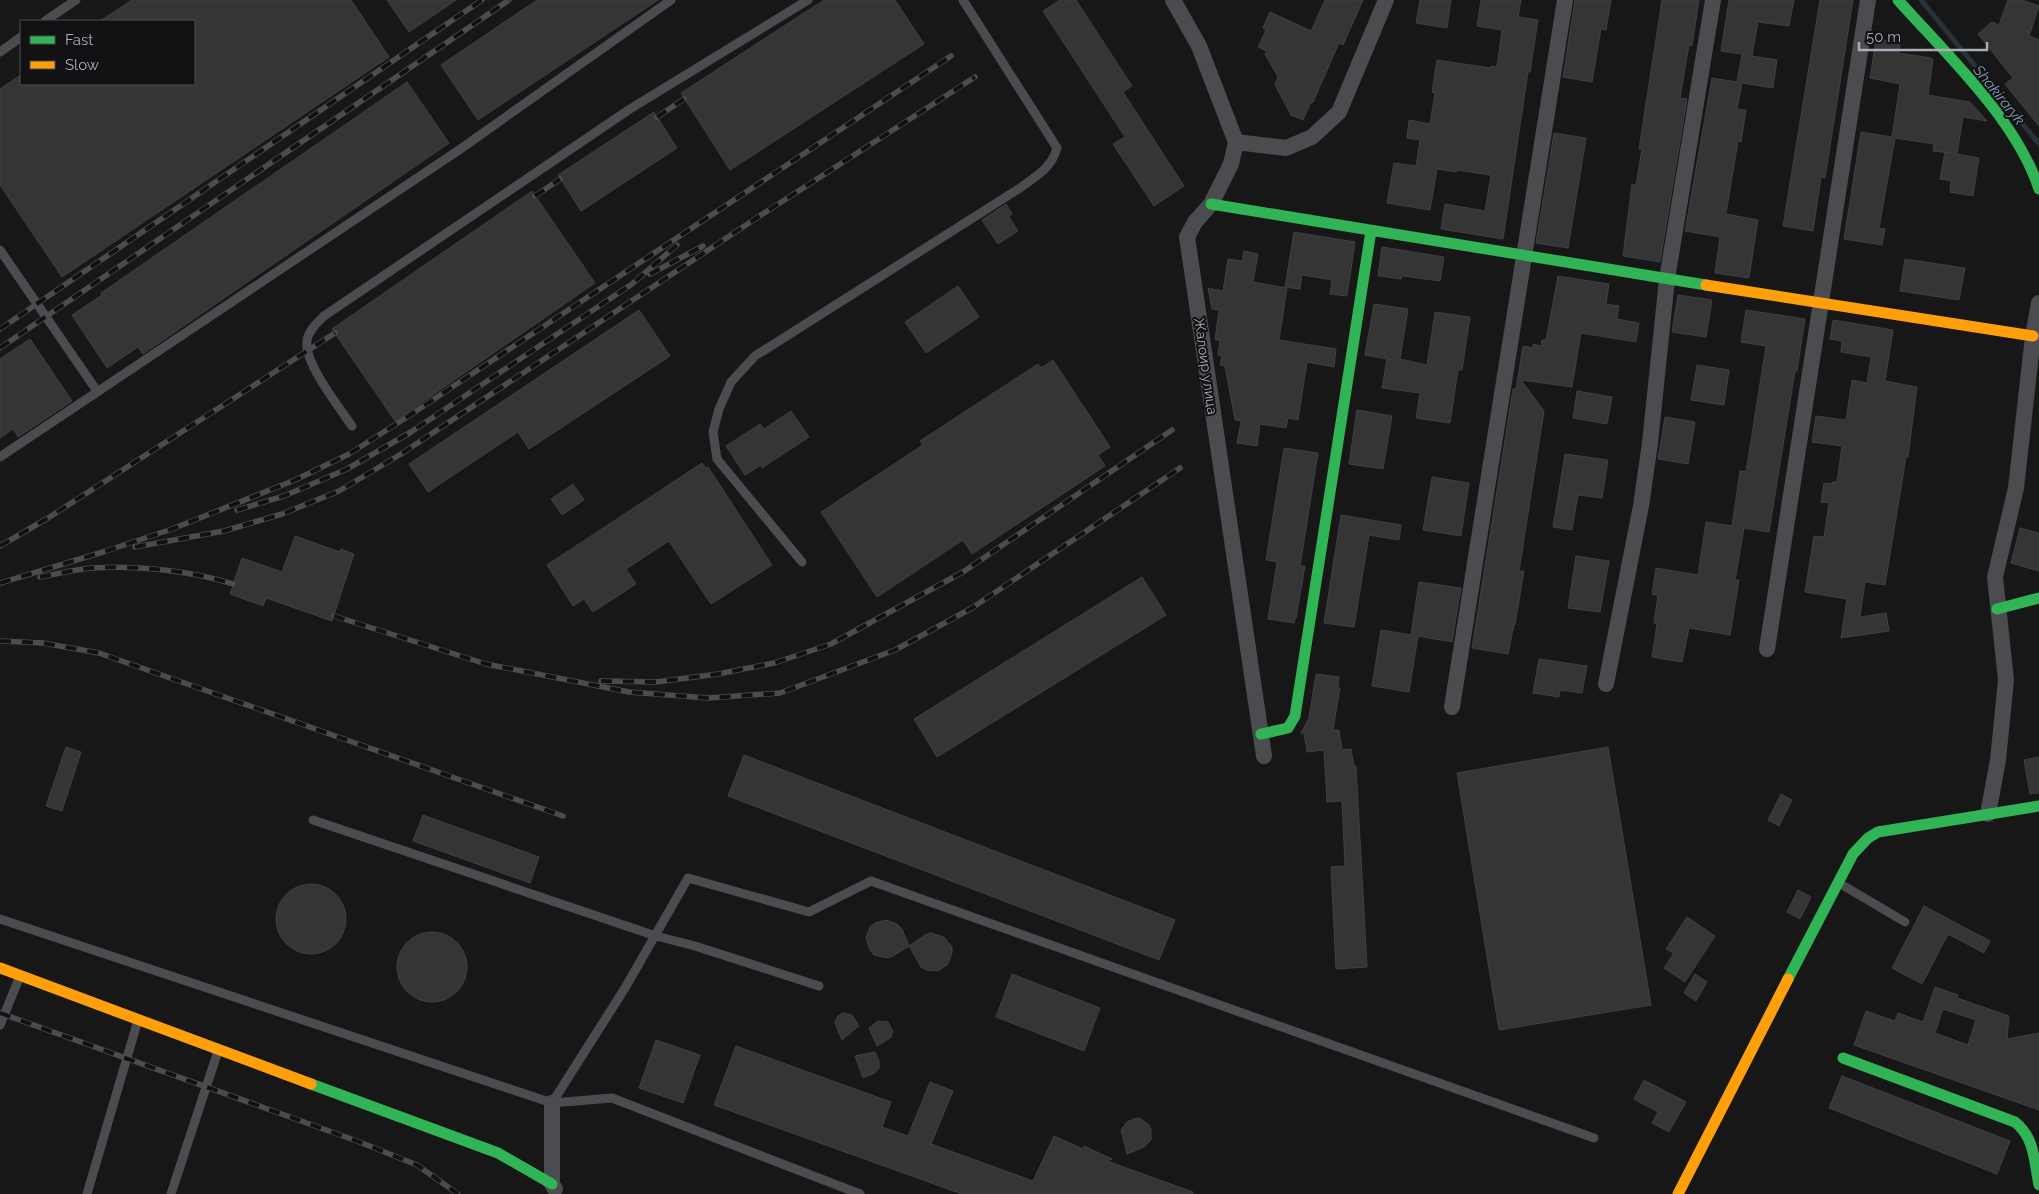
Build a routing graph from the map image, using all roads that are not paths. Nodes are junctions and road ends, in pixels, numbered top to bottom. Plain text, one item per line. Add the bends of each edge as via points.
1 (76, 0) edge
2 (671, 0) edge
3 (808, 0) edge
4 (963, 0) edge
5 (1173, 0) edge
6 (1386, 0) edge
7 (1565, 0) edge
8 (1713, 0) edge
9 (1868, 0) edge
10 (1898, 0) edge
11 (46, 20) edge
12 (20, 38) edge
13 (0, 52) edge
14 (1236, 142) junction
15 (2039, 188) edge
16 (1211, 204) junction
17 (1371, 231) junction
18 (0, 250) edge
19 (1524, 258) junction
20 (1667, 279) junction
21 (1821, 302) junction
22 (2039, 303) edge
23 (2033, 336) junction
24 (97, 391) junction
25 (352, 426) dead end
26 (0, 457) edge
27 (802, 562) dead end
28 (2039, 598) edge
29 (1997, 609) junction
30 (1767, 649) dead end
31 (1606, 684) dead end
32 (1452, 707) dead end
33 (1260, 734) junction
34 (1264, 756) dead end
35 (2039, 806) edge
36 (1988, 814) junction
37 (313, 820) dead end
38 (1839, 882) junction
39 (0, 919) edge
40 (1906, 922) dead end
41 (656, 936) junction
42 (0, 968) edge
43 (20, 976) junction
44 (819, 986) dead end
45 (138, 1020) junction
46 (0, 1025) edge
47 (218, 1050) junction
48 (1843, 1058) dead end
49 (552, 1103) junction
50 (1594, 1138) dead end
51 (2039, 1185) edge
52 (555, 1189) edge
53 (87, 1194) edge
54 (172, 1194) edge
55 (860, 1194) edge
56 (1678, 1194) edge

1 - 11 lane
2 - 24 lane via 459,150
3 - 25 lane via 630,109 324,316 311,329 306,342 311,365
4 - 27 lane via 1057,148 1054,160 1020,188 755,356 731,382 713,432 717,460
5 - 14 street via 1199,46
6 - 14 street via 1339,112 1312,137 1286,148
7 - 19 street
8 - 20 street
9 - 21 street
10 - 15 street via 2001,116
12 - 13 lane
14 - 16 street, Жалоир улица via 1231,164
16 - 17 street
16 - 33 street, Жалоир улица via 1187,237
17 - 19 street
17 - 33 street via 1295,716 1288,728
18 - 24 lane
19 - 20 street
19 - 32 street
20 - 21 street
20 - 31 street via 1650,444
21 - 23 street
21 - 30 street
22 - 23 street
23 - 29 street via 2016,488 1994,577
24 - 26 lane
28 - 29 street
29 - 36 street via 2006,680 1998,760
33 - 34 street, Жалоир улица
35 - 36 street
36 - 38 street via 1878,832 1853,854
37 - 41 lane
38 - 40 lane
38 - 56 street
39 - 49 lane
41 - 44 lane
41 - 49 lane
41 - 50 lane via 688,878 809,912 871,881
42 - 43 street
43 - 45 street
43 - 46 lane
45 - 47 street
45 - 53 lane
47 - 52 street via 498,1152
47 - 54 lane
48 - 51 street via 2014,1122 2030,1138
49 - 52 street
49 - 55 lane via 612,1098

